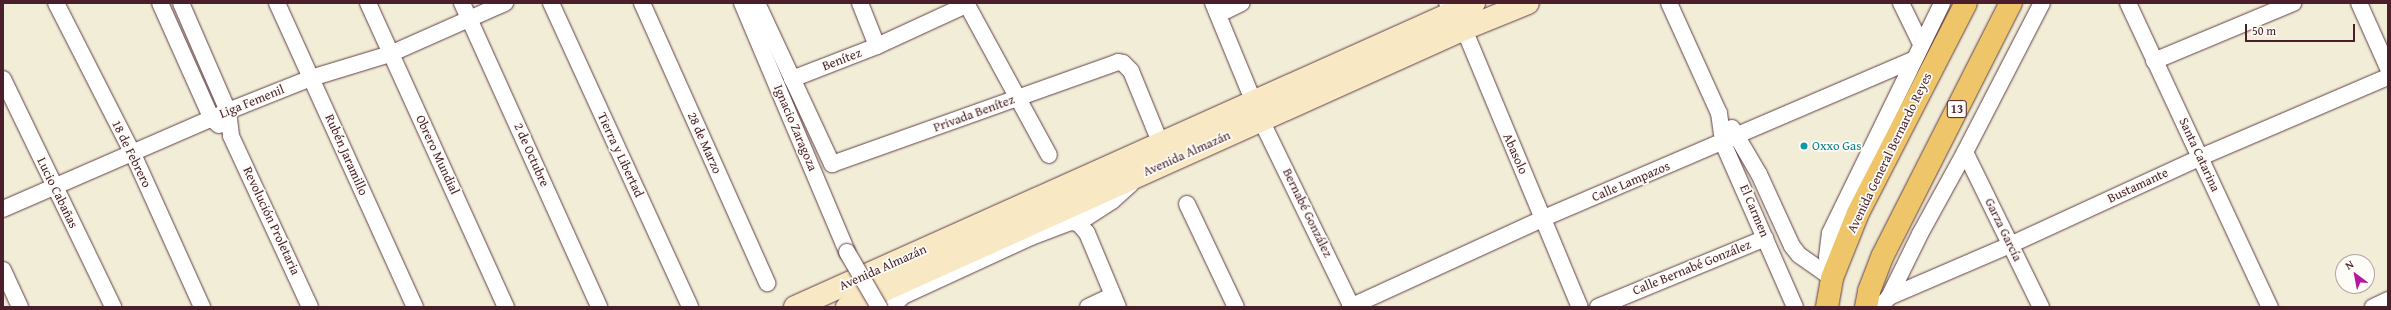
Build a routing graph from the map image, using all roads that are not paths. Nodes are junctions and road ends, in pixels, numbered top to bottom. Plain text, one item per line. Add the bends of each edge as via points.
1 (56, 3) edge
2 (160, 3) edge
3 (181, 3) edge
4 (277, 3) edge
5 (368, 3) edge
6 (462, 3) edge
7 (504, 3) edge
8 (550, 3) edge
9 (642, 3) edge
10 (742, 3) edge
11 (757, 3) edge
12 (860, 3) edge
13 (1242, 3) edge
14 (1474, 3) edge
15 (1528, 3) edge
16 (1669, 3) edge
17 (1901, 3) edge
18 (1942, 3) edge
19 (1966, 3) edge
20 (2011, 3) edge
21 (2042, 3) edge
22 (2128, 3) edge
23 (2293, 3) edge
24 (2359, 3) edge
25 (966, 4) edge
26 (1216, 8) edge
27 (1454, 15) edge
28 (469, 18) junction
29 (1921, 44) junction
30 (877, 46) junction
31 (390, 54) junction
32 (1913, 60) junction
33 (2154, 61) junction
34 (2388, 68) edge
35 (2388, 77) edge
36 (311, 78) junction
37 (3, 79) edge
38 (792, 79) junction
39 (1019, 98) junction
40 (1257, 110) junction
41 (228, 111) junction
42 (1719, 113) junction
43 (212, 119) junction
44 (231, 136) junction
45 (1739, 136) junction
46 (1160, 142) junction
47 (1723, 143) junction
48 (1966, 152) junction
49 (132, 154) junction
50 (1049, 154) dead end
51 (2201, 157) junction
52 (1144, 173) junction
53 (55, 189) junction
54 (1188, 204) dead end
55 (3, 209) edge
56 (1544, 218) junction
57 (1082, 228) junction
58 (1765, 238) junction
59 (2010, 245) junction
60 (3, 270) edge
61 (1833, 276) junction
62 (767, 283) dead end
63 (2388, 300) edge
64 (1115, 301) edge
65 (1885, 302) edge
66 (20, 307) edge
67 (113, 307) edge
68 (202, 307) edge
69 (310, 307) edge
70 (415, 307) edge
71 (506, 307) edge
72 (599, 307) edge
73 (690, 307) edge
74 (795, 307) edge
75 (847, 307) edge
76 (879, 307) edge
77 (892, 307) edge
78 (1088, 307) edge
79 (1236, 307) edge
80 (1351, 307) edge
81 (1580, 307) edge
82 (1598, 307) edge
83 (1795, 307) edge
84 (1827, 307) edge
85 (1866, 307) edge
86 (2041, 307) edge
87 (2270, 307) edge
88 (2373, 307) edge

1 - 49 street, 18 de Febrero
2 - 43 street, Revolución Proletaria
3 - 41 street, Revolución Proletaria
4 - 36 street, Rubén Jaramillo
5 - 31 street, Obrero Mundial
6 - 28 street, 2 de Octubre
7 - 28 street, Liga Femenil
8 - 73 street, Tierra y Libertad
9 - 62 street, 28 de Marzo
10 - 76 street, Ignacio Zaragoza, bridge via 847,252
11 - 38 street
12 - 30 street
13 - 26 street
14 - 27 main road, Avenida Almazán
15 - 27 main road, Avenida Almazán
16 - 42 street, El Carmen
17 - 29 street
18 - 29 street
19 - 61 main road, Avenida General Bernardo Reyes via 1858,213
20 - 85 main road, 13 via 1882,257 1869,291
21 - 48 street
22 - 33 street, Santa Catarina
23 - 33 street
24 - 34 street
25 - 30 street, Benítez
25 - 39 street
26 - 40 street
27 - 40 main road, Avenida Almazán
27 - 56 street, Abasolo
28 - 31 street, Liga Femenil
28 - 72 street, 2 de Octubre
29 - 32 street
30 - 38 street, Benítez
31 - 36 street, Liga Femenil
31 - 71 street, Obrero Mundial
32 - 45 street, Calle Lampazos
32 - 61 street via 1830,233 1827,258
33 - 51 street, Santa Catarina
35 - 51 street, Bustamante
36 - 41 street, Liga Femenil
36 - 70 street, Rubén Jaramillo
37 - 53 street, Lucio Cabañas
38 - 39 street, Privada Benítez via 832,164
39 - 46 street, Privada Benítez via 1111,63 1123,63 1131,71
39 - 50 street
40 - 46 main road, Avenida Almazán
40 - 52 main road, Avenida Almazán
40 - 80 street, Bernabé González
41 - 43 street, Liga Femenil
41 - 44 street, Revolución Proletaria
42 - 45 street, El Carmen
42 - 47 street, El Carmen
43 - 44 street, Revolución Proletaria
43 - 49 street, Liga Femenil
44 - 69 street, Revolución Proletaria
45 - 47 street, Calle Lampazos
45 - 61 street, El Carmen via 1792,246 1804,258
46 - 74 main road, Avenida Almazán
47 - 56 street, Calle Lampazos
47 - 58 street, El Carmen
48 - 59 street, Garza García
48 - 65 street
49 - 53 street, Liga Femenil
49 - 68 street, 18 de Febrero
51 - 59 street, Bustamante
51 - 87 street, Santa Catarina
52 - 57 street
52 - 75 main road, Avenida Almazán
53 - 55 street, Liga Femenil
53 - 67 street, Lucio Cabañas
54 - 79 street
56 - 80 street, Calle Lampazos
56 - 81 street, Abasolo
57 - 64 street
57 - 77 street via 1071,222 1031,237 903,296
58 - 82 street, Calle Bernabé González
58 - 83 street, El Carmen
59 - 65 street, Bustamante
59 - 86 street, Garza García
60 - 66 street
61 - 84 main road, Avenida General Bernardo Reyes
63 - 88 street
64 - 78 street

